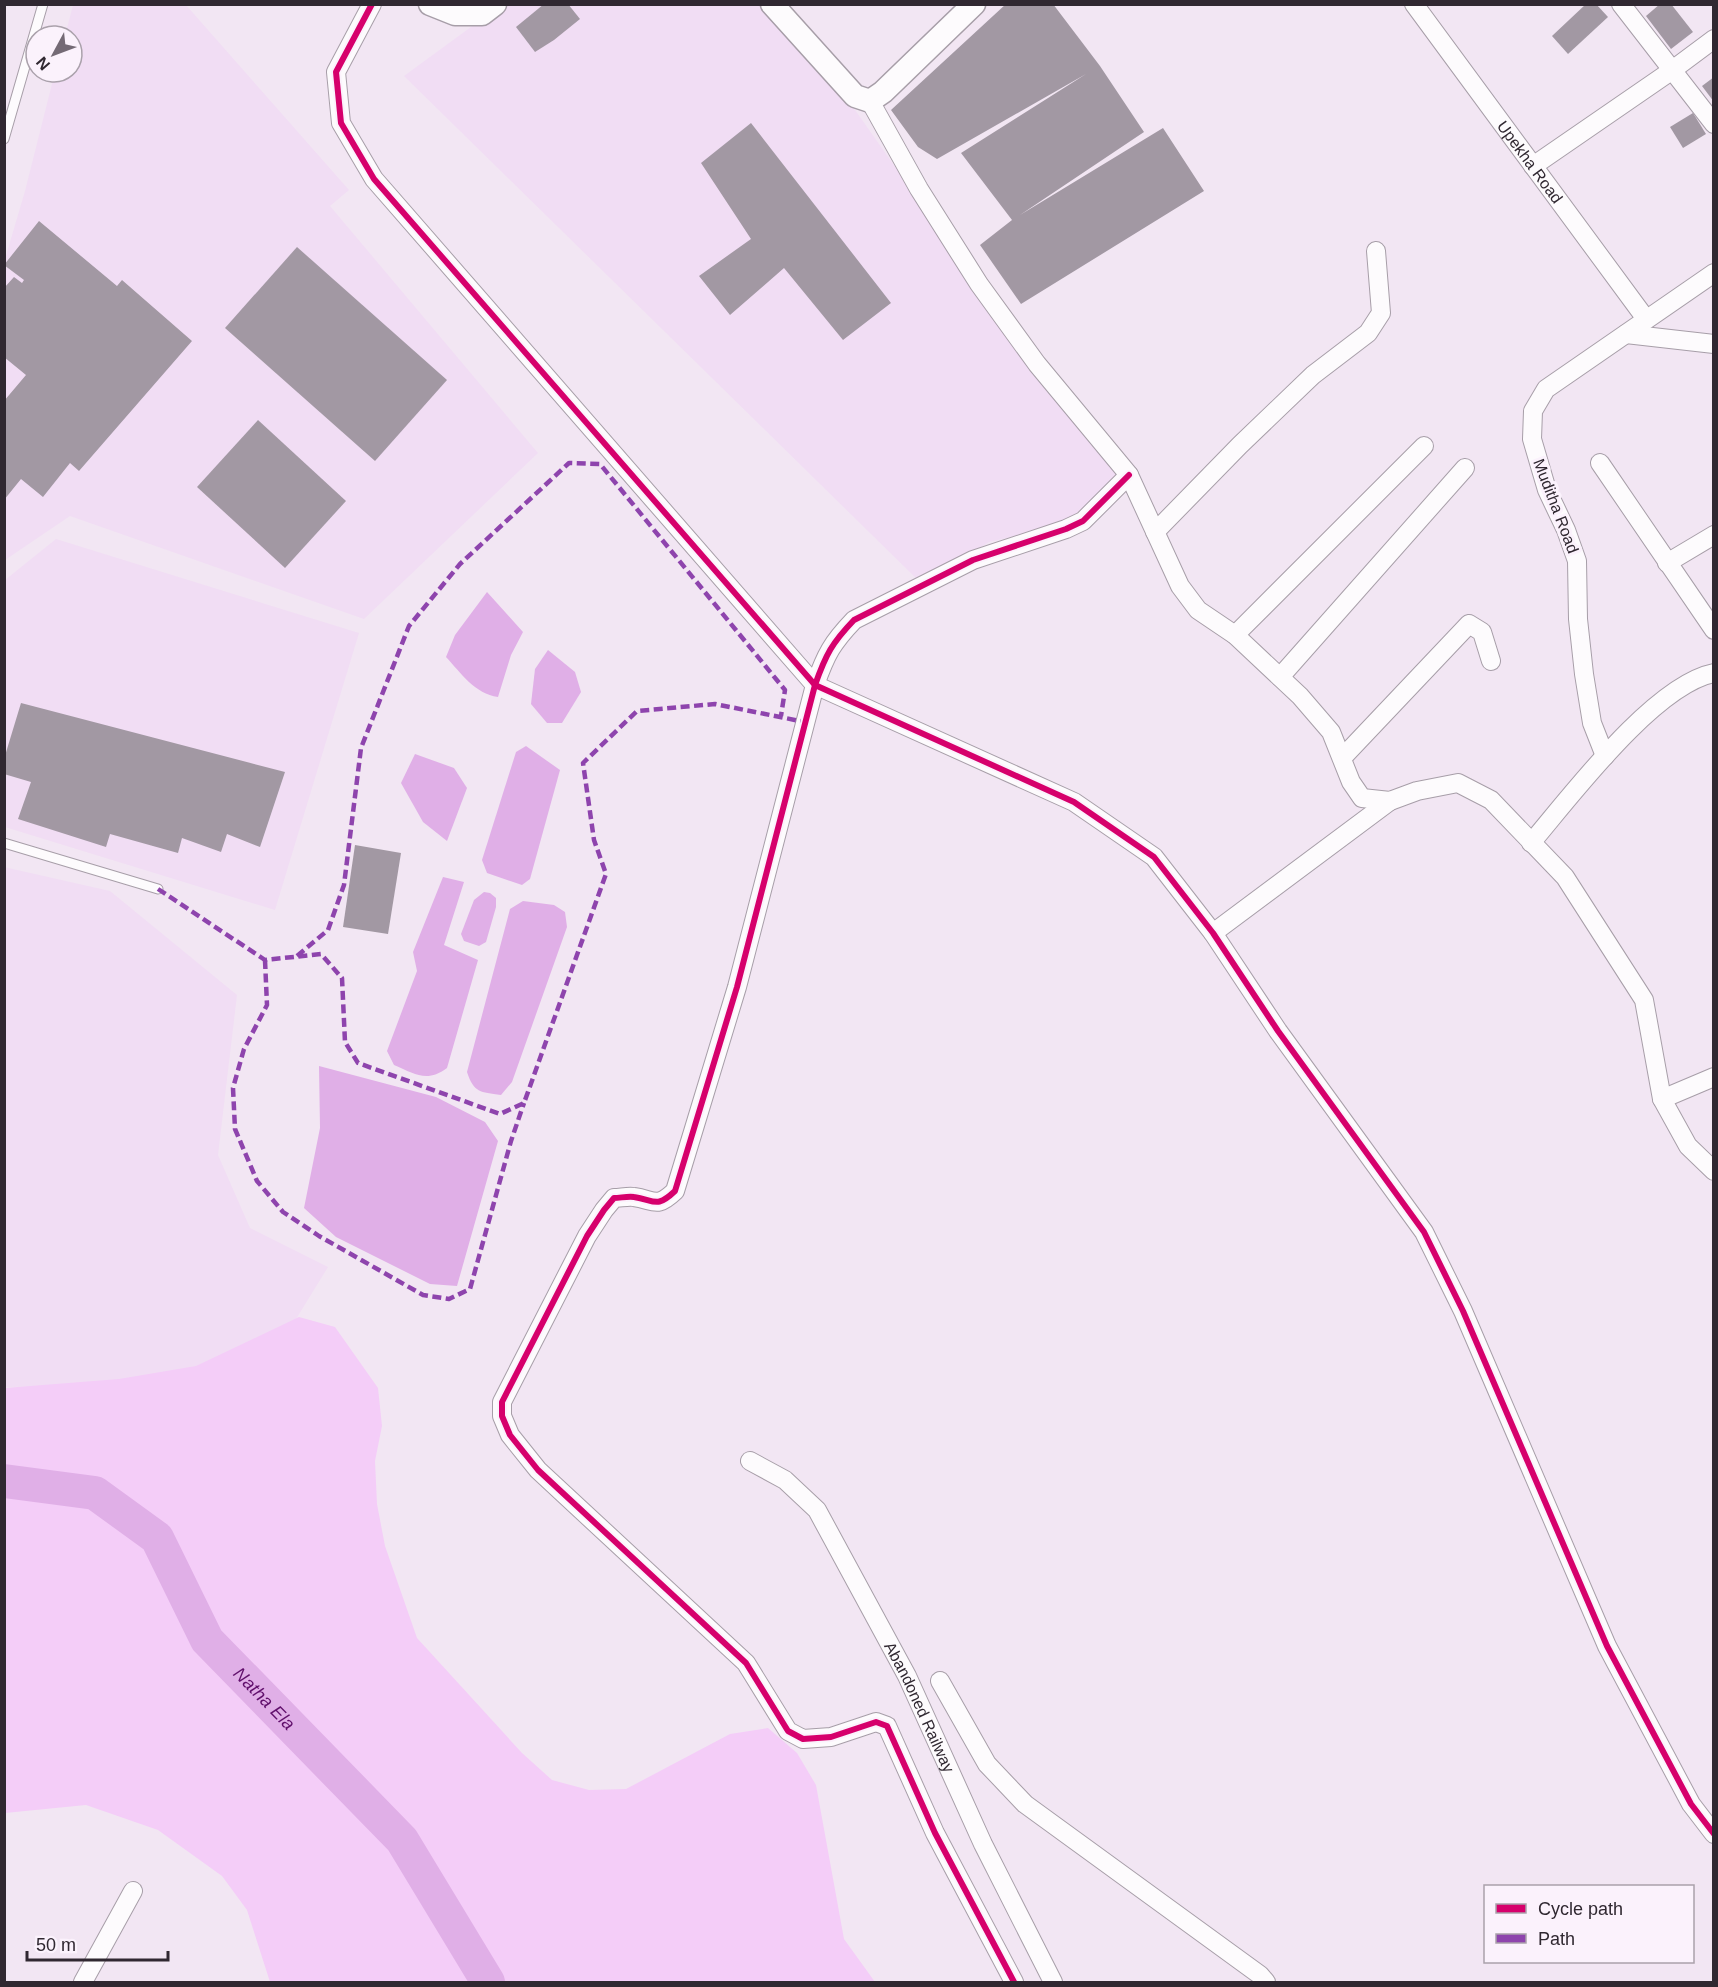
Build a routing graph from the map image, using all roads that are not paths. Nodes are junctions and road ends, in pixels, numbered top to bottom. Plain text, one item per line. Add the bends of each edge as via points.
1 (43, 4) edge
2 (372, 4) edge
3 (430, 4) edge
4 (495, 4) edge
5 (772, 4) edge
6 (974, 4) edge
7 (1414, 4) edge
8 (1621, 4) edge
9 (1713, 39) edge
10 (1671, 71) junction
11 (870, 101) junction
12 (1713, 124) edge
13 (4, 139) edge
14 (1533, 166) junction
15 (1376, 251) dead end
16 (1713, 273) edge
17 (1646, 319) junction
18 (1626, 334) junction
19 (1713, 344) edge
20 (1424, 446) dead end
21 (1600, 463) dead end
22 (1465, 468) dead end
23 (1129, 475) junction
24 (1155, 532) junction
25 (1713, 535) edge
26 (1667, 563) junction
27 (1713, 630) edge
28 (1235, 635) junction
29 (1491, 661) dead end
30 (1713, 674) edge
31 (1280, 678) junction
32 (815, 685) junction
33 (1605, 756) junction
34 (1343, 757) junction
35 (1390, 801) junction
36 (4, 843) edge
37 (1531, 843) junction
38 (158, 889) dead end
39 (1213, 933) junction
40 (1713, 1077) edge
41 (1662, 1099) junction
42 (1713, 1171) edge
43 (750, 1461) dead end
44 (940, 1681) dead end
45 (1713, 1834) edge
46 (133, 1891) dead end
47 (83, 1983) edge
48 (1014, 1983) edge
49 (1053, 1983) edge
50 (1266, 1983) edge

1 - 13 lane
2 - 32 street via 336,72 341,123 374,179
3 - 4 street via 455,14 482,14
5 - 11 street via 855,96
6 - 11 street
7 - 14 street, Upekha Road
8 - 10 street
9 - 10 street
10 - 12 street
10 - 14 street
11 - 23 street via 919,189 980,284 1036,364
14 - 17 street, Upekha Road
15 - 24 street via 1380,313 1368,333 1312,375
16 - 17 street, Muditha Road
17 - 18 street, Muditha Road
18 - 19 street
18 - 33 street, Muditha Road via 1546,389 1533,411 1532,429 1547,490 1577,561 1584,674 1592,723
20 - 28 street
21 - 26 street
22 - 31 street
23 - 24 street
23 - 32 street via 1083,521 1066,530 973,560 854,620 825,655
24 - 28 street via 1180,586 1198,610
25 - 26 street
26 - 27 street
28 - 31 street
29 - 34 street via 1482,632 1469,624
30 - 33 street via 1699,676 1660,702
31 - 34 street via 1331,732
32 - 39 street via 1074,802 1154,856
32 - 48 street via 736,987 675,1191 665,1201 654,1203 633,1197 614,1198 604,1210 502,1402 502,1416 510,1435 538,1470 746,1663 788,1731 803,1739 831,1737 876,1722 887,1726 935,1833
33 - 37 street
34 - 35 street via 1351,782 1362,798
35 - 37 street via 1458,783 1491,800
35 - 39 street
36 - 38 lane
37 - 41 street via 1565,877 1644,1000
39 - 45 street via 1278,1031 1424,1232 1463,1311 1607,1646 1691,1804
40 - 41 street
41 - 42 street via 1688,1146
43 - 49 street, Abandoned Railway via 785,1480 817,1510 907,1676 983,1844
44 - 50 street via 987,1764 1025,1804
46 - 47 street

